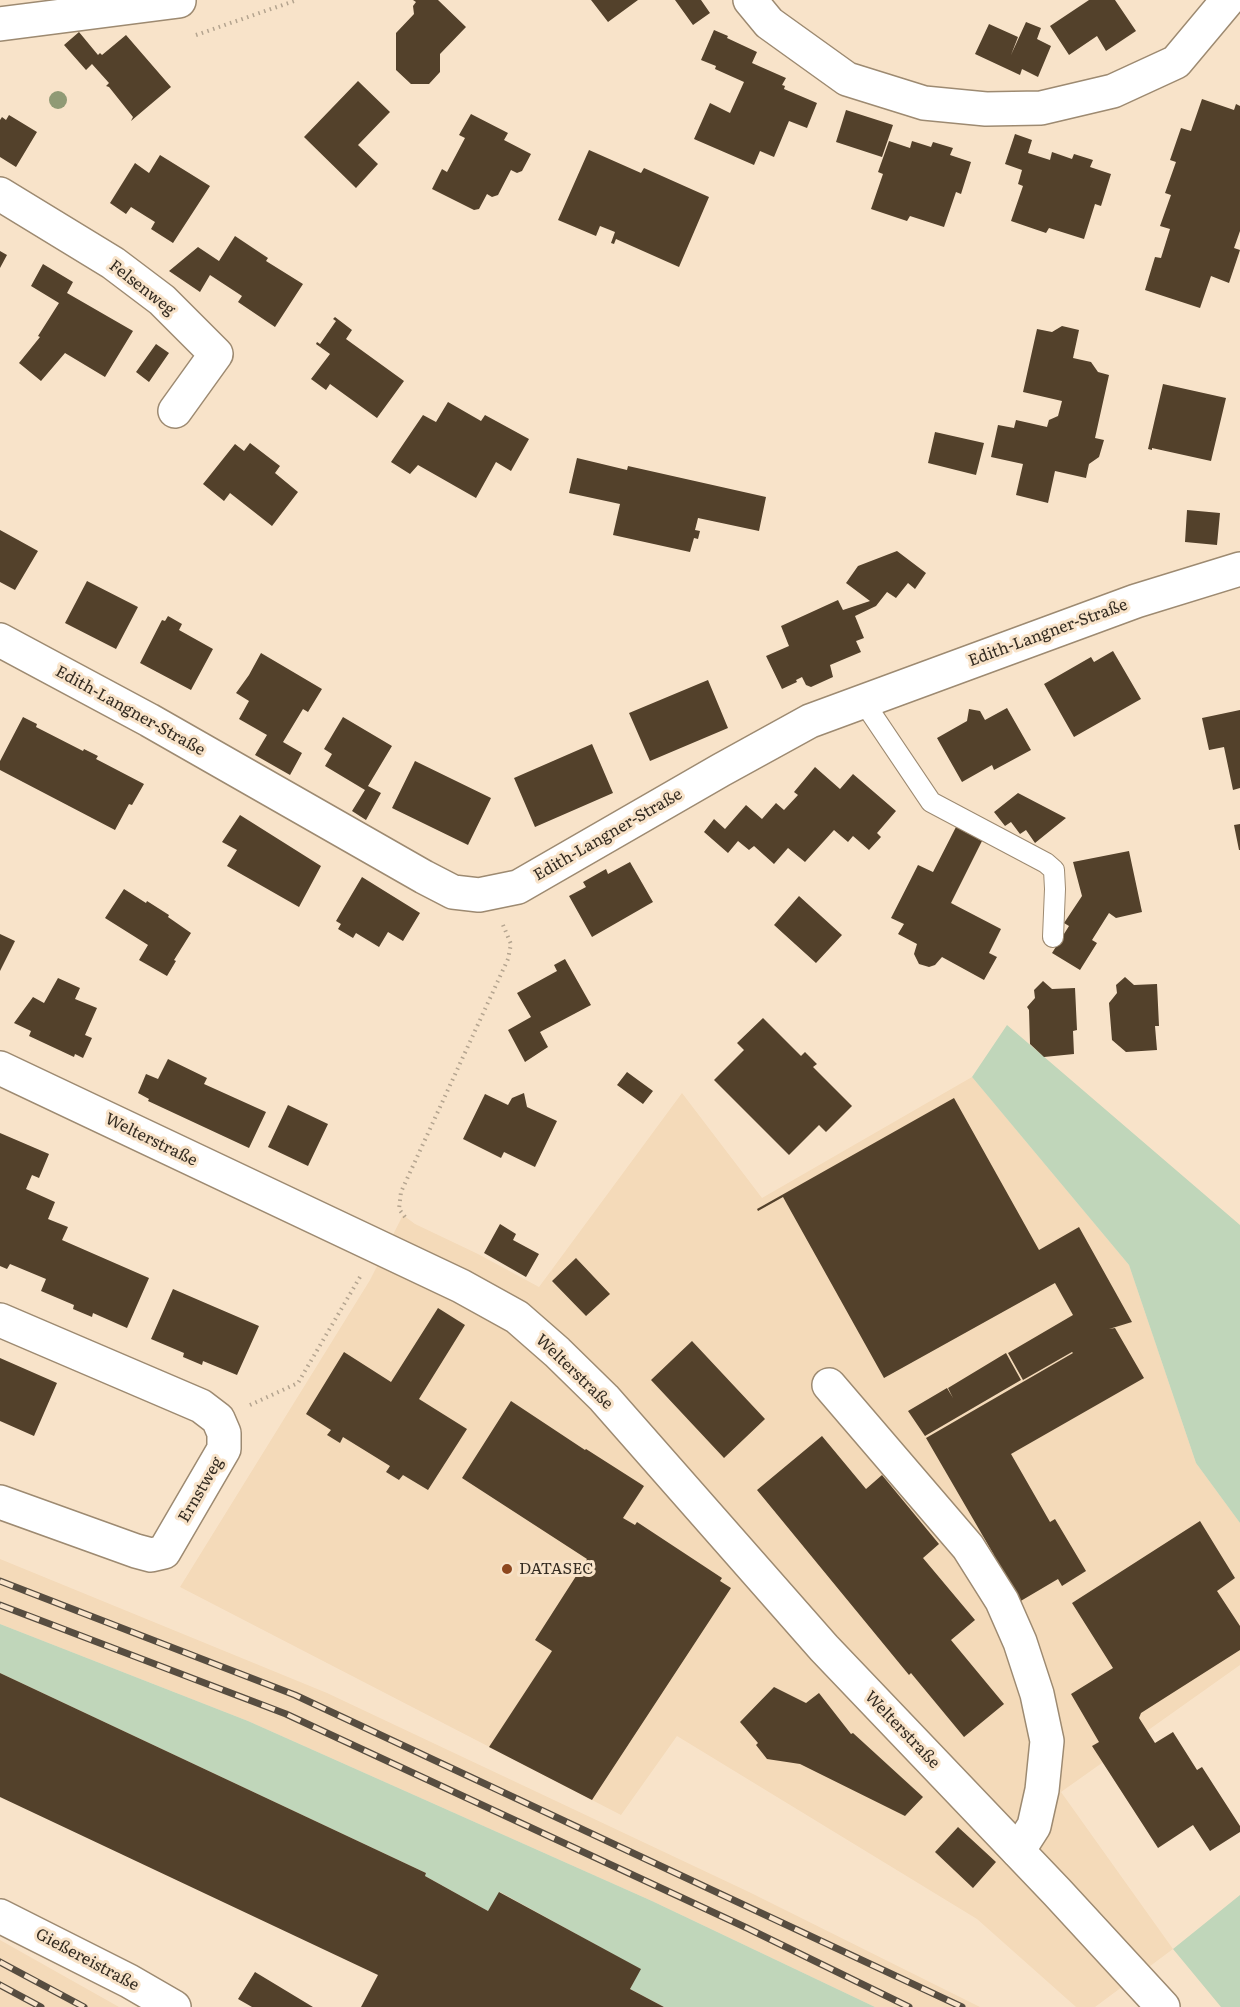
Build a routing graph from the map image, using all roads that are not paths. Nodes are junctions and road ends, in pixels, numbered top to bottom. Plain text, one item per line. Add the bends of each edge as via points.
1 (750, 0) edge
2 (1227, 0) edge
3 (178, 1) edge
4 (1240, 12) edge
5 (0, 24) edge
6 (0, 194) edge
7 (175, 411) dead end
8 (1240, 569) edge
9 (0, 640) edge
10 (863, 701) junction
11 (1053, 937) dead end
12 (0, 1068) edge
13 (0, 1320) edge
14 (829, 1385) dead end
15 (0, 1502) edge
16 (1018, 1851) junction
17 (0, 1916) edge
18 (174, 2007) edge
19 (1163, 2007) edge

1 - 2 street via 769,23 848,79 924,103 986,109 1041,108 1113,91 1176,62
2 - 4 street
3 - 5 street
6 - 7 street, Felsenweg via 113,263 162,300 216,354
8 - 10 street, Edith-Langner-Straße via 1136,601
9 - 10 street, Edith-Langner-Straße via 424,877 453,892 479,896 518,887 810,721
10 - 11 lane via 931,802 1046,862 1054,870
12 - 16 street, Welterstraße via 487,1299 517,1317 604,1398 824,1648
13 - 15 street, Ernstweg via 201,1406 218,1419 224,1433 224,1449 164,1552 151,1555 136,1551
14 - 16 street via 968,1547 1002,1600 1020,1642 1047,1741 1034,1826
16 - 19 street, Welterstraße
17 - 18 street, Gießereistraße

